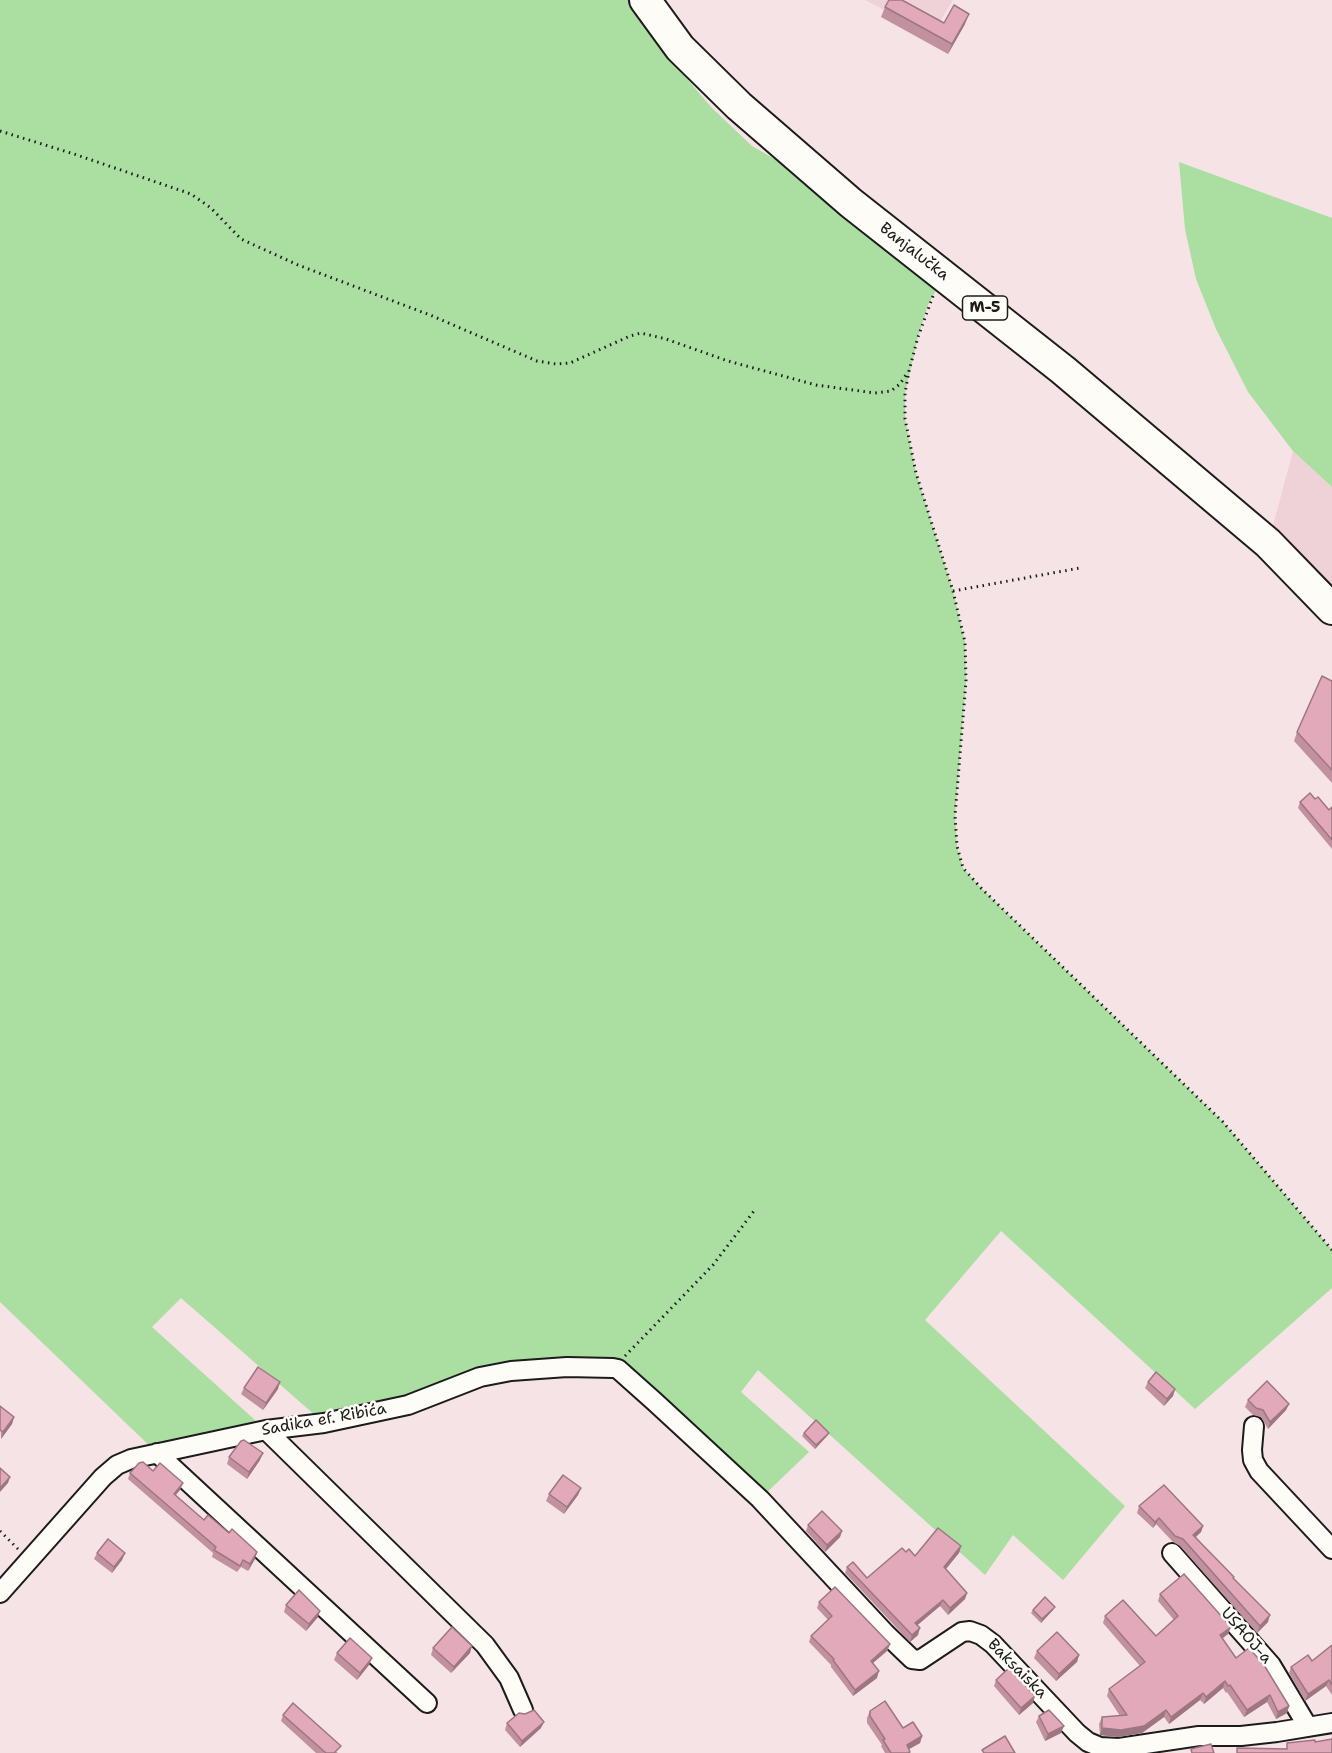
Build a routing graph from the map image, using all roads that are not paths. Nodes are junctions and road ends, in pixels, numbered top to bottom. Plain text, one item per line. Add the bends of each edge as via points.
1 (645, 0) edge
2 (1332, 609) edge
3 (1254, 1426) dead end
4 (266, 1430) junction
5 (157, 1453) junction
6 (760, 1499) joint
7 (1332, 1549) edge
8 (1172, 1553) dead end
9 (0, 1593) edge
10 (428, 1703) dead end
11 (523, 1710) dead end
12 (1332, 1723) edge
13 (1308, 1727) junction
14 (1119, 1751) edge

1 - 2 main road, Banjalučka / M-5 via 680,48 739,106 851,203 1063,370 1268,543
3 - 7 street via 1253,1460 1259,1471
4 - 5 street, Sadika ef. Ribića
4 - 6 street, Sadika ef. Ribića via 324,1424 408,1405 480,1377 511,1371 614,1368
4 - 11 street via 485,1645 508,1678
5 - 9 street, Sadika ef. Ribića via 117,1465
5 - 10 street
6 - 14 street, Baksaiska via 912,1659 920,1660 962,1632 981,1635 1088,1742
8 - 13 street, USAOJ-a via 1271,1665
12 - 13 street, Baksaiska
13 - 14 street, Baksaiska via 1241,1736 1199,1736

